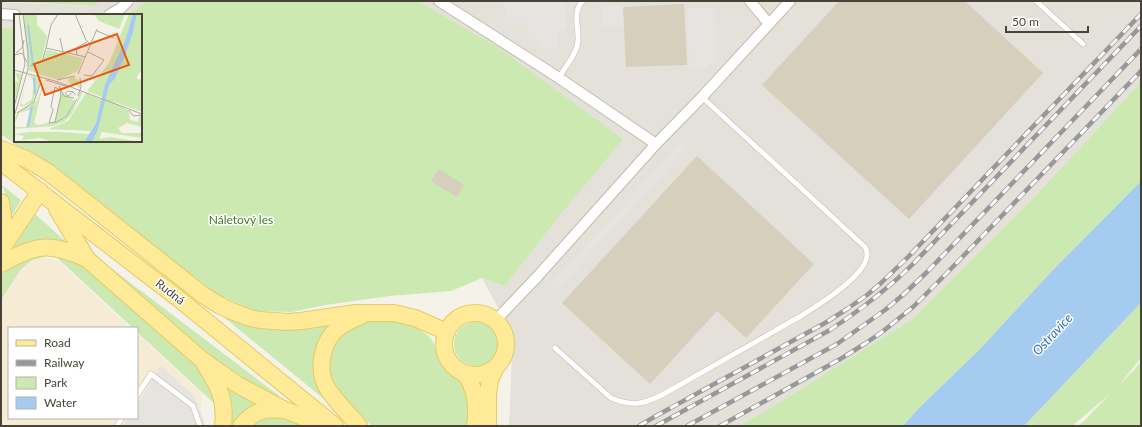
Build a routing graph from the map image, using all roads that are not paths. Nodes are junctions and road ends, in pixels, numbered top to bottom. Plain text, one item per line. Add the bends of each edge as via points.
1 (128, 1) edge
2 (439, 1) edge
3 (583, 1) edge
4 (750, 1) edge
5 (790, 1) edge
6 (1036, 1) edge
7 (1, 14) edge
8 (111, 14) edge
9 (14, 15) edge
10 (769, 24) junction
11 (1083, 44) dead end
12 (559, 78) junction
13 (702, 97) junction
14 (656, 144) junction
15 (1, 149) edge
16 (1, 162) edge
17 (40, 191) junction
18 (52, 200) junction
19 (1, 202) edge
20 (1, 246) edge
21 (1, 250) edge
22 (87, 259) junction
23 (1, 264) edge
24 (370, 313) junction
25 (495, 322) junction
26 (447, 332) junction
27 (555, 348) dead end
28 (201, 359) junction
29 (496, 367) junction
30 (465, 373) junction
31 (138, 393) edge
32 (285, 410) junction
33 (200, 426) edge
34 (223, 426) edge
35 (241, 426) edge
36 (322, 426) edge
37 (335, 426) edge
38 (359, 426) edge
39 (475, 426) edge
40 (488, 426) edge

1 - 8 street
2 - 12 street
3 - 12 lane via 578,8 578,42
4 - 10 street
5 - 10 street
6 - 11 lane
7 - 9 street
10 - 13 street
12 - 14 street
13 - 14 street
13 - 27 lane via 865,247 868,254 864,265 840,289 810,311 669,392 646,402 628,404 611,398
14 - 25 street
15 - 24 main road via 48,172 219,306 250,318 275,322 301,321 356,312
16 - 17 main road, Rudná
17 - 18 main road, Rudná
17 - 21 main road
18 - 22 main road
18 - 37 main road, Rudná
19 - 20 main road
22 - 23 main road via 50,247 31,249
22 - 28 main road
24 - 26 main road via 409,316
24 - 38 main road via 336,330 327,343 321,363 327,387
25 - 26 main road via 486,316 471,314 456,320
25 - 29 main road via 503,333 505,346
26 - 30 main road via 444,344 446,357 454,367
28 - 32 main road via 238,385
28 - 34 main road via 220,392 224,410
29 - 30 main road via 481,374
29 - 40 main road via 490,380 488,394
30 - 39 main road via 475,394
31 - 33 lane via 150,374 193,406
32 - 35 main road via 272,408 260,411
32 - 36 main road

